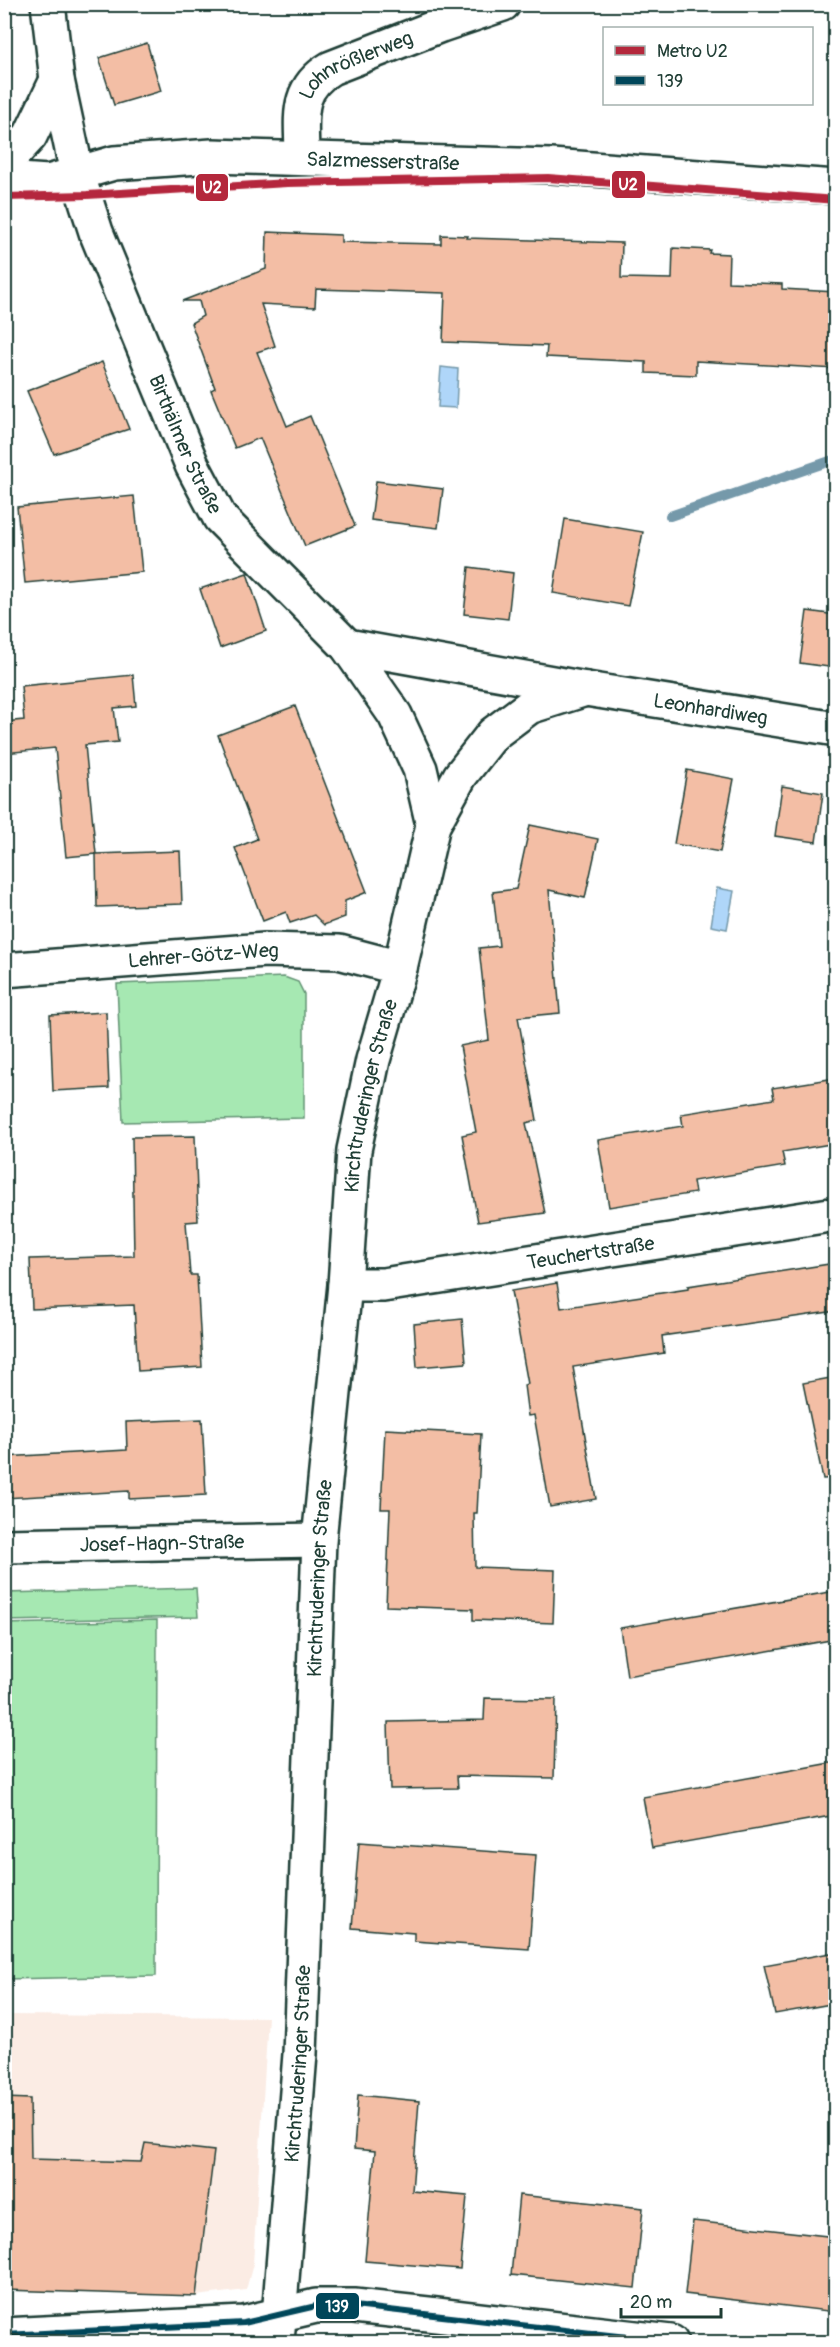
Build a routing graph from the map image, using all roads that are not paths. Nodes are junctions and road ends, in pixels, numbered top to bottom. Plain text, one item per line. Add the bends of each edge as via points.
1 (48, 4) edge
2 (503, 4) edge
3 (57, 80) junction
4 (302, 157) junction
5 (4, 164) edge
6 (77, 173) junction
7 (4, 179) edge
8 (836, 187) edge
9 (347, 646) junction
10 (586, 689) junction
11 (836, 729) edge
12 (433, 825) junction
13 (400, 968) junction
14 (4, 970) edge
15 (836, 1214) edge
16 (345, 1286) junction
17 (319, 1540) junction
18 (4, 1546) edge
19 (279, 2328) edge
20 (4, 2335) edge
21 (671, 2343) edge

1 - 3 street, Birthälmer Straße
2 - 4 street, Lohnrößlerweg via 317,76 306,91
3 - 5 street via 30,136
3 - 6 street, Birthälmer Straße
4 - 6 street, Salzmesserstraße via 212,156 114,163
4 - 8 street, Salzmesserstraße via 551,166
6 - 7 street, Salzmesserstraße via 48,182
6 - 9 street, Birthälmer Straße via 96,232 173,420 220,518
9 - 10 street, Leonhardiweg
9 - 12 street, Birthälmer Straße via 395,715 420,769
10 - 11 street, Leonhardiweg
10 - 12 street, Leonhardiweg via 528,707 493,734 460,776
12 - 13 street, Kirchtruderinger Straße
13 - 14 street, Lehrer-Götz-Weg via 339,952 266,950
13 - 16 street, Kirchtruderinger Straße via 373,1060 354,1150
15 - 16 street, Teuchertstraße via 383,1285
16 - 17 street, Kirchtruderinger Straße
17 - 18 street, Josef-Hagn-Straße
17 - 19 street, Kirchtruderinger Straße via 300,2054
19 - 20 street via 244,2323
19 - 21 street via 316,2306 354,2306

